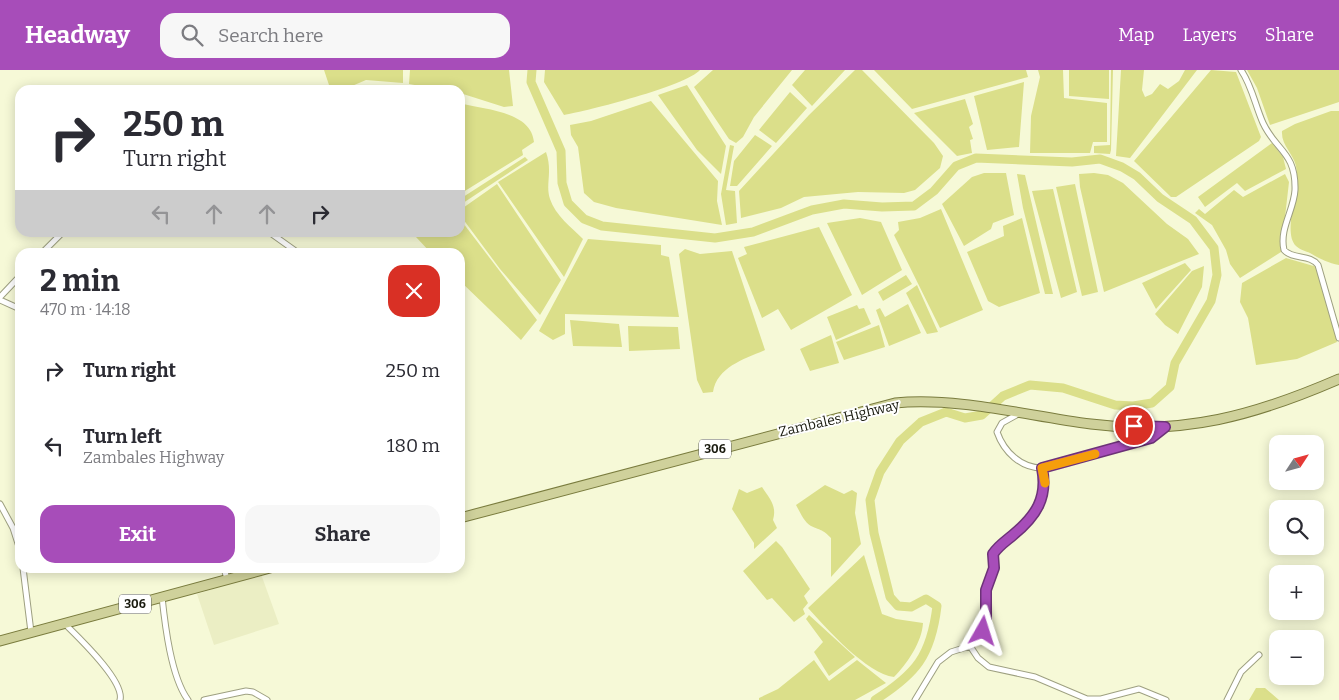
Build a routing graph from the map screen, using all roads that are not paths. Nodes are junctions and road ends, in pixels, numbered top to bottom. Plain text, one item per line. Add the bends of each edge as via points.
1 (1241, 70) edge
2 (58, 237) edge
3 (275, 237) edge
4 (46, 248) edge
5 (291, 248) edge
6 (15, 282) edge
7 (0, 298) edge
8 (15, 306) edge
9 (1339, 338) edge
10 (1339, 379) edge
11 (1020, 413) junction
12 (1165, 427) junction
13 (1042, 468) junction
14 (0, 504) edge
15 (465, 517) edge
16 (15, 534) edge
17 (24, 573) edge
18 (225, 573) edge
19 (250, 573) edge
20 (227, 579) junction
21 (162, 596) junction
22 (65, 624) junction
23 (31, 632) junction
24 (0, 640) edge
25 (970, 646) junction
26 (1259, 655) dead end
27 (120, 700) edge
28 (188, 700) edge
29 (204, 700) edge
30 (267, 700) edge
31 (915, 700) edge
32 (1166, 700) edge
33 (1227, 700) edge

1 - 9 street via 1264,125 1289,158 1294,172 1295,190 1285,224 1284,250 1316,262
2 - 4 street
3 - 5 street
6 - 7 street
7 - 8 street
10 - 12 main road, Zambales Highway / 306 via 1252,413
11 - 12 main road, Zambales Highway / 306 via 1092,424
11 - 13 street via 999,426 1000,440 1019,461 1029,467
11 - 15 main road, Zambales Highway / 306 via 916,401 884,405
12 - 13 street via 1151,438
13 - 25 street via 1045,491 1038,506 1029,521 993,554 994,568 986,590 985,627
14 - 16 street
17 - 23 street
18 - 20 street
19 - 20 main road, 306
20 - 21 main road, 306
21 - 22 main road, 306
21 - 28 street via 170,647
22 - 23 main road, 306
22 - 27 street via 101,662 120,691
23 - 24 main road, 306
25 - 31 street via 951,652 938,662
25 - 32 street via 989,666 1035,677 1087,699 1101,699 1139,689
26 - 33 street via 1241,672
29 - 30 street via 246,691

